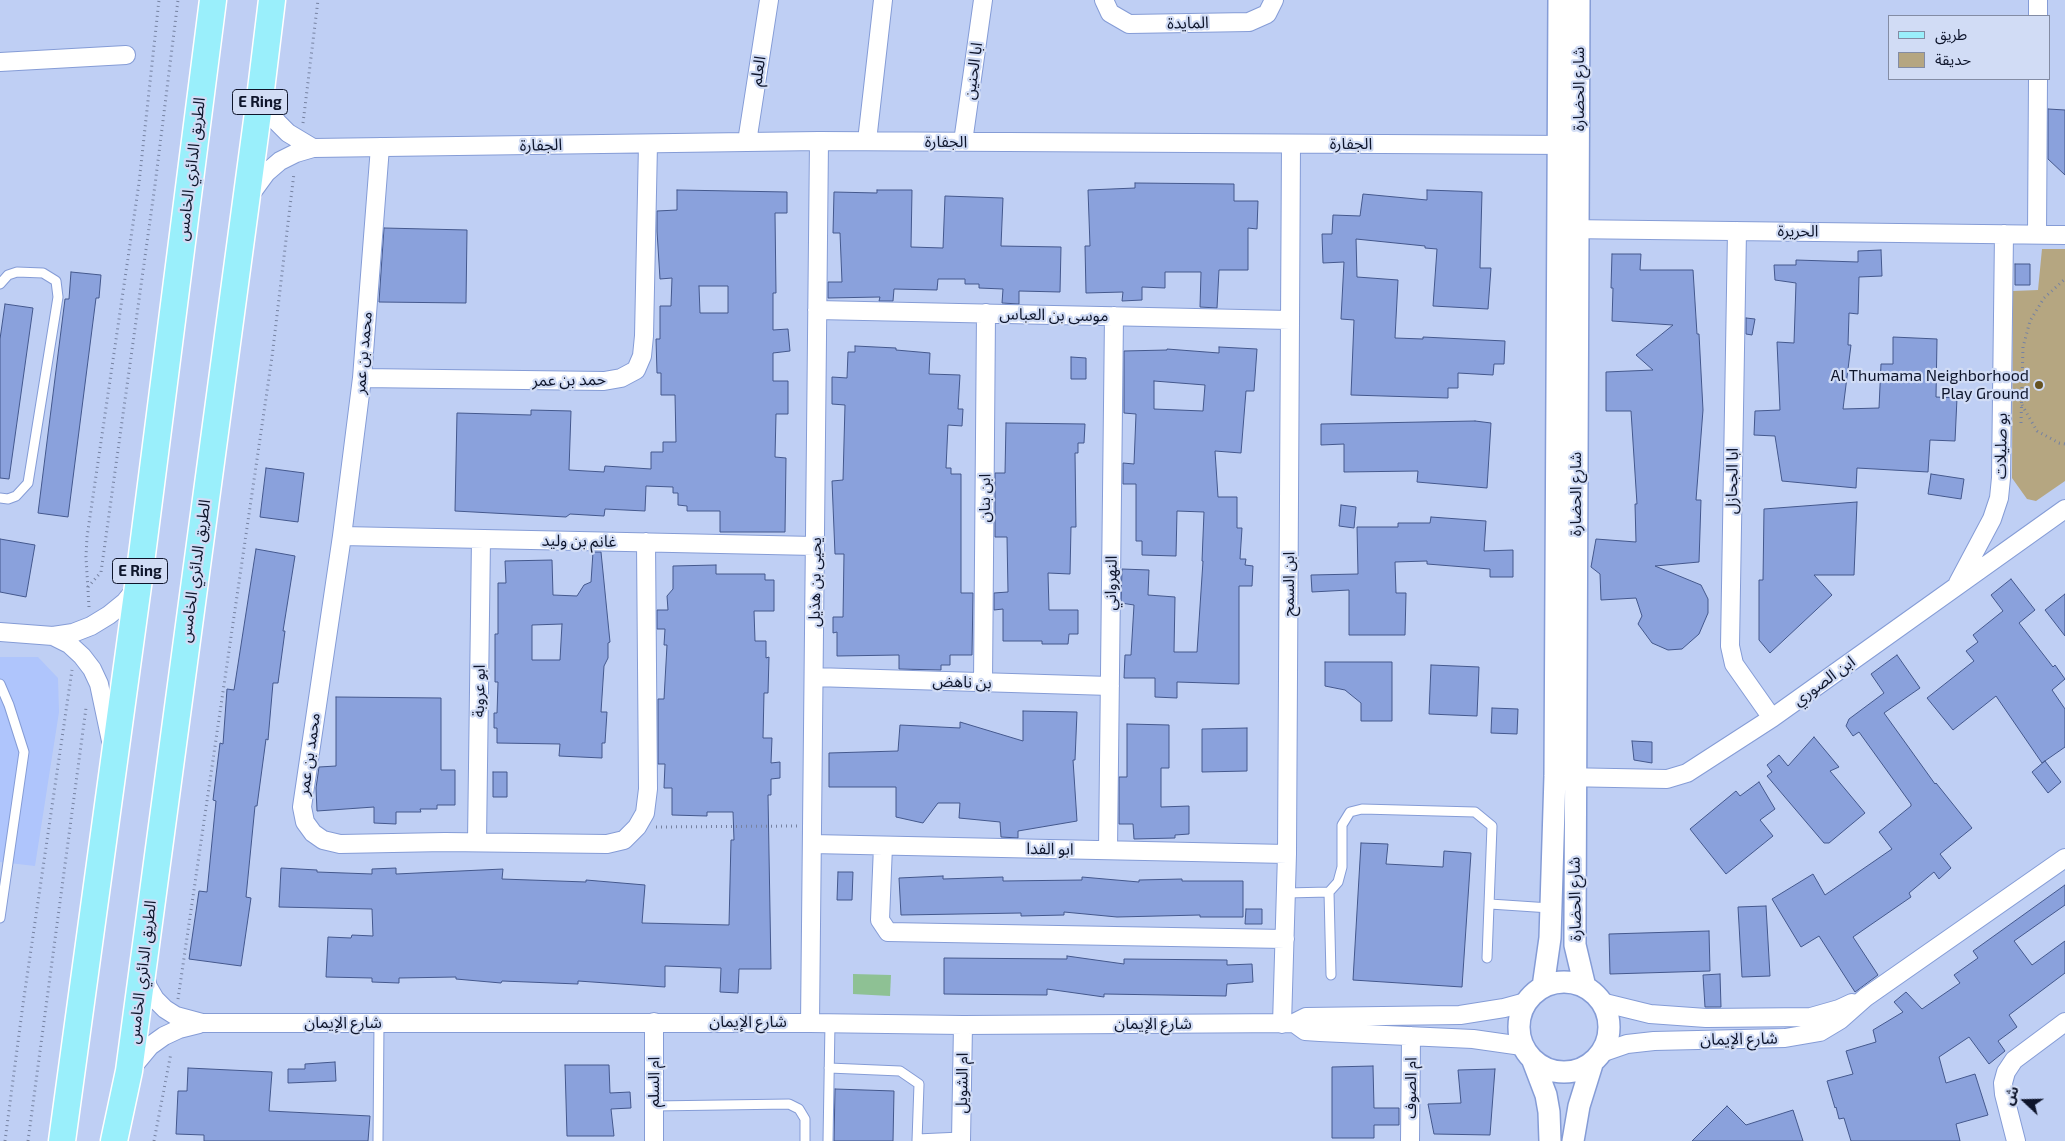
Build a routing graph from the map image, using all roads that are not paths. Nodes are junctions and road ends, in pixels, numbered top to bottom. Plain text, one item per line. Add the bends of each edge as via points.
1 (213, 0) edge
2 (272, 0) edge
3 (769, 0) edge
4 (883, 0) edge
5 (983, 0) edge
6 (1104, 0) edge
7 (1274, 0) edge
8 (1560, 0) edge
9 (1579, 0) edge
10 (2038, 0) edge
11 (2038, 15) edge
12 (126, 55) dead end
13 (0, 63) edge
14 (2038, 80) edge
15 (260, 98) junction
16 (819, 141) junction
17 (867, 141) junction
18 (747, 142) junction
19 (963, 142) junction
20 (648, 144) junction
21 (1291, 144) junction
22 (1568, 145) junction
23 (303, 147) junction
24 (380, 147) junction
25 (245, 203) junction
26 (1568, 229) junction
27 (1737, 231) junction
28 (2004, 234) junction
29 (2037, 234) junction
30 (2065, 235) edge
31 (0, 284) edge
32 (818, 310) junction
33 (986, 313) junction
34 (1114, 316) junction
35 (1290, 320) junction
36 (362, 378) junction
37 (0, 498) edge
38 (2065, 509) edge
39 (342, 536) junction
40 (481, 539) junction
41 (646, 542) junction
42 (815, 546) junction
43 (138, 586) junction
44 (1956, 587) junction
45 (0, 632) edge
46 (53, 636) junction
47 (814, 677) junction
48 (984, 682) junction
49 (0, 684) edge
50 (1110, 686) junction
51 (1772, 718) junction
52 (114, 763) junction
53 (1565, 777) junction
54 (477, 842) junction
55 (812, 844) junction
56 (883, 846) junction
57 (1108, 850) junction
58 (1287, 854) junction
59 (2065, 858) edge
60 (1329, 892) junction
61 (1286, 893) junction
62 (1490, 904) junction
63 (1550, 908) junction
64 (0, 918) edge
65 (1285, 939) junction
66 (1486, 958) dead end
67 (143, 961) junction
68 (1332, 975) dead end
69 (1543, 987) junction
70 (1585, 987) junction
71 (1866, 997) junction
72 (1526, 1002) junction
73 (1601, 1002) junction
74 (177, 1022) junction
75 (654, 1022) junction
76 (810, 1022) junction
77 (2065, 1022) edge
78 (379, 1023) junction
79 (830, 1023) junction
80 (1288, 1023) junction
81 (963, 1025) junction
82 (1411, 1036) junction
83 (1528, 1054) junction
84 (1597, 1057) junction
85 (829, 1068) junction
86 (129, 1071) junction
87 (654, 1106) junction
88 (961, 1139) edge
89 (917, 1140) edge
90 (62, 1141) edge
91 (114, 1141) edge
92 (378, 1141) edge
93 (654, 1141) edge
94 (805, 1141) edge
95 (828, 1141) edge
96 (1410, 1141) edge
97 (1550, 1141) edge
98 (1573, 1141) edge
99 (2016, 1141) edge

1 - 43 main road, الطريق الدائري الخامس / E Ring
2 - 15 main road, الطريق الدائري الخامس / E Ring
3 - 18 street, العلم
4 - 17 street
5 - 19 street, ابا الحنين
6 - 7 street, المايدة via 1110,13 1129,24 1249,22 1267,14
8 - 22 street, شارع الحضارة
9 - 22 street, شارع الحضارة
10 - 11 street
12 - 13 street
14 - 29 street
15 - 23 street via 277,122
15 - 25 main road, الطريق الدائري الخامس / E Ring
16 - 17 street, الجفارة
16 - 18 street, الجفارة
16 - 32 street, يحيى بن هذيل
17 - 19 street, الجفارة
18 - 20 street, الجفارة
19 - 21 street, الجفارة
20 - 24 street, الجفارة
20 - 36 street, حمد بن عمر via 644,336 642,356 636,370 604,382
21 - 22 street, الجفارة
21 - 35 street, ابن السمح
22 - 26 street, شارع الحضارة
23 - 24 street, الجفارة
23 - 25 street, الجفارة via 266,173
24 - 36 street, محمد بن عمر
25 - 67 main road, الطريق الدائري الخامس / E Ring
26 - 27 street, الحريرة
26 - 53 street, شارع الحضارة
27 - 28 street, الحريرة
27 - 51 street, ابا الجحازل via 1730,646 1734,664
28 - 29 street, الحريرة
28 - 44 street, بو صليلات via 1999,498 1992,519
29 - 30 street, الحريرة
31 - 37 lane via 8,275 17,272 43,273 56,280 58,291 28,483 8,499
32 - 33 street, موسى بن العباس
32 - 42 street, يحيى بن هذيل
33 - 34 street, موسى بن العباس
33 - 48 street, ابن بنان
34 - 35 street, موسى بن العباس
34 - 50 street, النهرواني
35 - 58 street, ابن السمح
36 - 39 street, محمد بن عمر
38 - 44 street, ابن الصوري
39 - 40 street, غانم بن وليد
39 - 54 street, محمد بن عمر via 302,807 305,822 323,840 340,844
40 - 41 street, غانم بن وليد
40 - 54 street, ابو عروبة
41 - 42 street, غانم بن وليد
41 - 54 street, محمد بن عمر via 648,788 644,813 637,827 624,840 607,844
42 - 47 street, يحيى بن هذيل
43 - 46 street via 125,602 91,626
43 - 52 main road, الطريق الدائري الخامس / E Ring
44 - 51 street, ابن الصوري
45 - 46 street
46 - 52 street via 82,656 100,684
47 - 48 street, بن ناهض
47 - 55 street, يحيى بن هذيل
48 - 50 street, بن ناهض
49 - 64 lane via 24,752
50 - 57 street, النهرواني
51 - 53 street, ابن الصوري via 1687,773 1667,779
52 - 90 main road, الطريق الدائري الخامس / E Ring
53 - 63 street, شارع الحضارة
53 - 70 street, شارع الحضارة via 1575,945
55 - 56 street, ابو الفدا
55 - 76 street, يحيى بن هذيل
56 - 57 street, ابو الفدا
56 - 65 street via 880,920 888,932
57 - 58 street, ابو الفدا
58 - 61 street, ابن السمح
59 - 71 street, شارع الإيمان
60 - 61 lane
60 - 62 lane via 1338,882 1342,867 1342,825 1350,812 1362,809 1474,812 1492,826
60 - 68 lane
61 - 65 street, ابن السمح
62 - 63 lane
62 - 66 lane
63 - 69 street, شارع الحضارة via 1550,938
65 - 80 street, ابن السمح
67 - 74 street via 148,987
67 - 86 main road, الطريق الدائري الخامس / E Ring
69 - 70 street via 1564,982
69 - 72 street
70 - 73 street
71 - 73 street, شارع الإيمان via 1811,1017 1779,1018 1659,1015
71 - 84 street, شارع الإيمان via 1840,1020 1820,1032 1786,1038 1627,1044
72 - 80 street, شارع الإيمان via 1460,1015 1306,1018
72 - 83 street via 1518,1023 1519,1035
73 - 84 street via 1608,1028 1606,1044
74 - 78 street, شارع الإيمان
74 - 86 street, شارع الإيمان
75 - 76 street, شارع الإيمان
75 - 78 street, شارع الإيمان
75 - 87 street, ام السلم
76 - 79 street, شارع الإيمان
77 - 99 street via 2014,1060 2006,1072 2004,1094
78 - 92 lane
79 - 81 street, شارع الإيمان
79 - 85 lane
80 - 81 street, شارع الإيمان
80 - 82 street, شارع الإيمان via 1305,1031
81 - 88 street, ام الشويل
82 - 83 street, شارع الإيمان via 1473,1039
82 - 96 street, ام الصوف
83 - 84 street via 1552,1072 1563,1073 1584,1068
83 - 97 street via 1546,1094
84 - 98 street via 1579,1106
85 - 89 lane via 900,1071 919,1084
85 - 95 lane
86 - 91 main road, الطريق الدائري الخامس / E Ring
87 - 93 street, ام السلم
87 - 94 lane via 789,1104 799,1109 805,1119
88 - 89 lane

